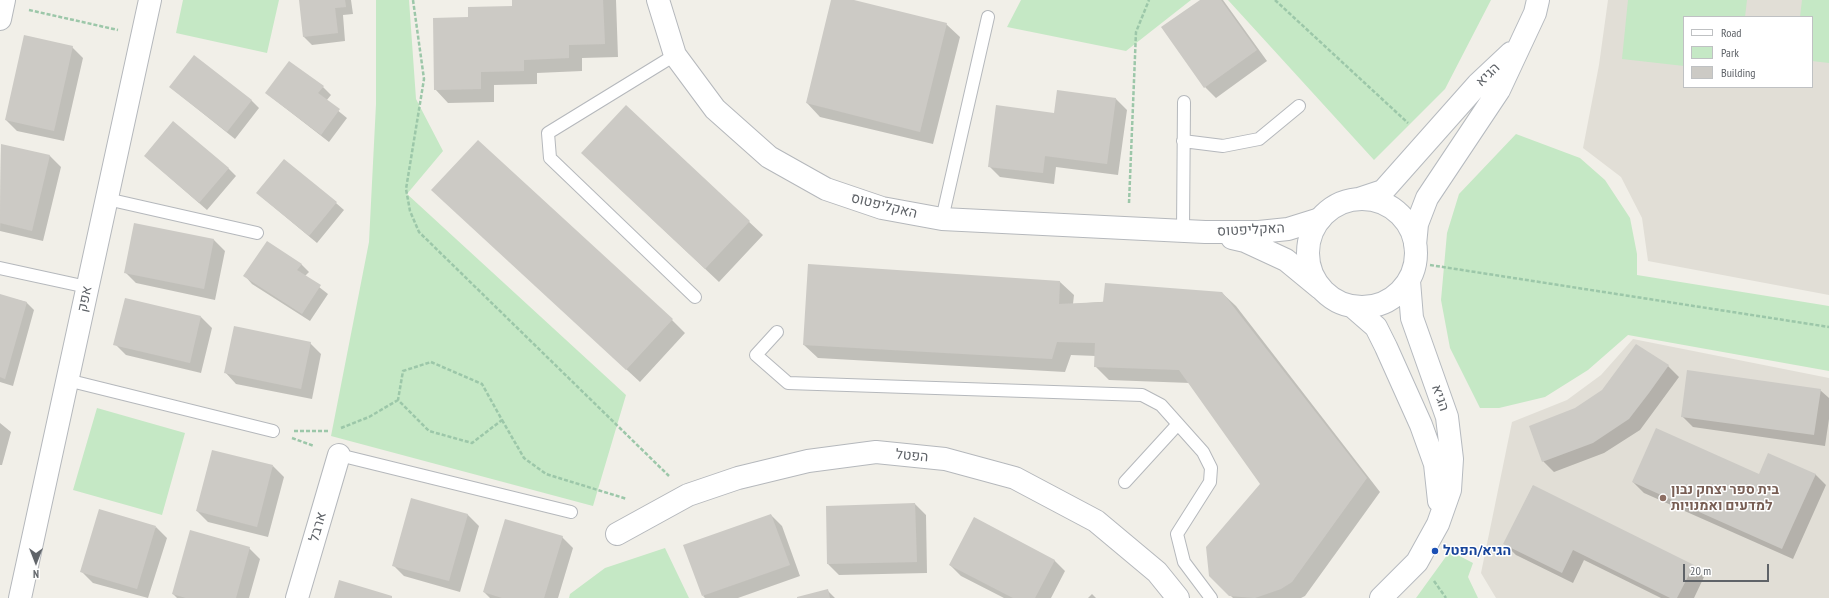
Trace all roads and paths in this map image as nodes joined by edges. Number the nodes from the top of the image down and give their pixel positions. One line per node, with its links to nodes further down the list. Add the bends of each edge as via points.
1 (150, 0): 9 (street, אפק)
2 (413, 0): 39 (path, via 424,79 406,188 410,211 419,232)
3 (658, 0): 11 (street, האקליפטוס)
4 (1149, 0): 20 (path, via 1136,32)
5 (1275, 0): 15 (path)
6 (1538, 0): 10 (street, הגיא, via 1535,13)
7 (2, 8): 9 (path)
8 (988, 17): 18 (lane)
9 (142, 35): 16 (street, אפק)
10 (1517, 47): 15 (street, הגיא, via 1478,84); 24 (street, הגיא, via 1499,90 1427,198 1417,224)
11 (675, 56): 18 (street, האקליפטוס, via 715,109 769,157 826,190 882,208); 28 (lane, via 548,133 550,158)
12 (1184, 102): 14 (lane)
13 (1299, 106): 14 (lane, via 1259,139 1223,146)
14 (1183, 140): 21 (lane)
15 (1427, 140): 17 (street, הגיא, via 1383,191)
16 (107, 199): 23 (lane); 26 (street, אפק)
17 (1357, 200): 19 (street, via 1330,209); 24 (street, via 1373,200 1388,206 1401,216 1410,229)
18 (942, 219): 20 (street, האקליפטוס)
19 (1320, 219): 22 (street, האקליפטוס, via 1288,229); 27 (street, via 1312,232 1308,246 1312,276)
20 (1128, 228): 21 (street, האקליפטוס)
21 (1183, 231): 22 (street, האקליפטוס)
22 (1205, 232): 27 (street, האקליפטוס, via 1244,241 1286,260)
23 (257, 233)
24 (1413, 263): 29 (street, via 1398,293 1385,302 1369,307); 30 (path); 42 (street, הגיא, via 1412,318 1447,418 1452,459 1450,490)
25 (0, 268): 26 (lane)
26 (87, 287): 32 (street, אפק)
27 (1320, 288): 29 (street, via 1335,300)
28 (695, 297)
29 (1353, 307): 42 (street, הגיא, via 1376,327 1421,425 1435,464)
30 (1829, 327)
31 (778, 332): 35 (lane, via 756,355 788,383 1142,395 1160,405)
32 (67, 380): 36 (lane); 44 (street, אפק)
33 (398, 400): 34 (path, via 429,431 472,443); 34 (path, via 403,371 431,362 482,384); 36 (path, via 369,417 334,431)
34 (502, 420): 40 (path, via 524,458 546,474)
35 (1178, 424): 38 (lane); 47 (lane, via 1203,452 1211,468 1210,482 1177,534 1184,562)
36 (273, 431): 37 (path)
37 (339, 456): 41 (lane); 45 (street, ארבל)
38 (1125, 482)
39 (688, 495): 40 (street, הפטל); 46 (street, הפטל, via 738,478 808,461 876,452 945,459 1015,478 1096,521 1157,572)
40 (660, 510): 43 (street, הפטל)
41 (571, 512)
42 (1441, 516): 48 (street, הגיא, via 1417,562)
43 (617, 534)
44 (20, 598)
45 (297, 598)
46 (1178, 598)
47 (1211, 598)
48 (1381, 598)

